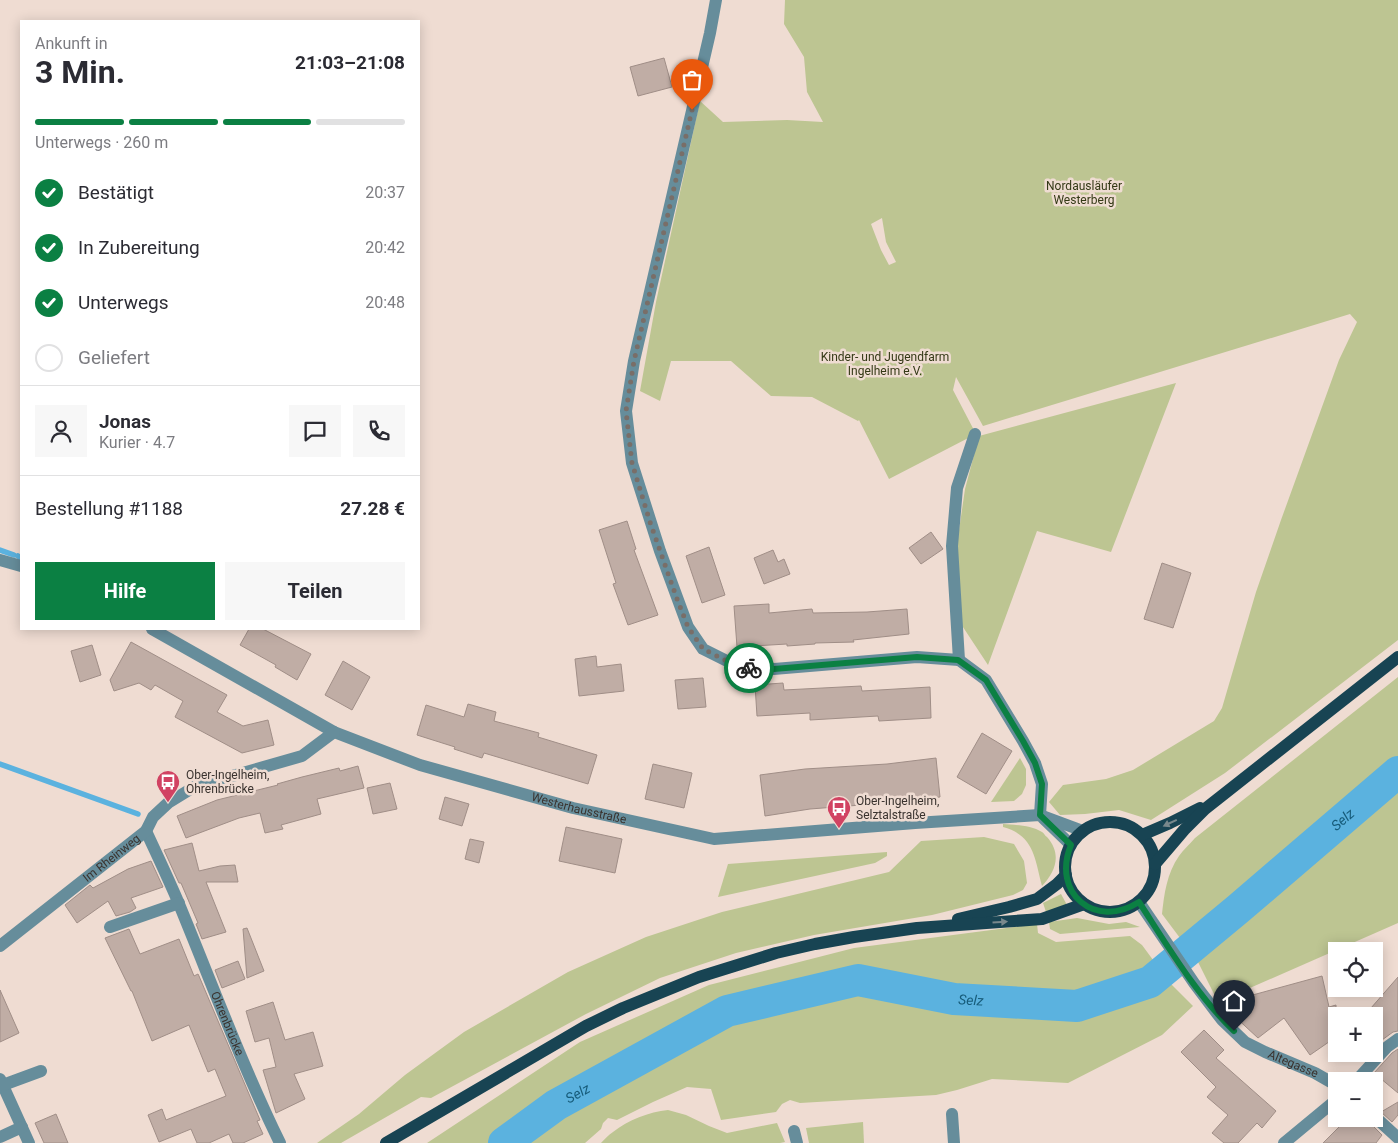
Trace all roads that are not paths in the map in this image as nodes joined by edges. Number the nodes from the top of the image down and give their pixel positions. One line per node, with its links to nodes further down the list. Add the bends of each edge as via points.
1 (716, 0): 7 (street, via 634,361 626,411 632,463 677,599 688,627 703,649 737,666 761,670 917,657)
2 (975, 434): 7 (street, via 957,488 952,546)
3 (0, 560): 4 (street)
4 (20, 566)
5 (154, 630): 8 (street, Westerhausstraße)
6 (1398, 657): 9 (main road)
7 (958, 660): 10 (street, via 986,680 1031,756 1042,784)
8 (334, 732): 10 (street, Westerhausstraße, via 420,765 573,808 714,839); 11 (street, Im Rheinweg, via 302,756 194,787 168,803 153,817)
9 (1228, 790): 13 (main road, one-way to 13, via 1186,816); 15 (main road, via 1184,830)
10 (1040, 815): 12 (street, Westerhausstraße); 14 (street)
11 (146, 831): 18 (street, Ohrenbrücke); 22 (street, Im Rheinweg)
12 (1083, 831): 13 (main road, via 1109,822 1126,825); 14 (main road)
13 (1142, 835): 15 (main road, via 1154,854)
14 (1071, 845): 16 (main road)
15 (1155, 864): 17 (main road, via 1152,885)
16 (1066, 875): 19 (main road, via 1070,889); 21 (main road, via 1037,899)
17 (1139, 902): 19 (main road, via 1122,911 1112,912 1092,909); 26 (street, Altegasse, via 1222,1020 1245,1042)
18 (179, 903): 20 (street); 35 (street, Ohrenbrücke)
19 (1084, 904): 21 (main road, one-way to 19, via 1042,918)
20 (110, 927)
21 (917, 928): 36 (main road, via 776,953 661,991 586,1026)
22 (0, 946)
23 (1398, 1039): 25 (street)
24 (41, 1070): 27 (street)
25 (1364, 1072)
26 (1328, 1080)
27 (1, 1082): 31 (street)
28 (1328, 1107): 38 (street)
29 (952, 1114): 37 (street)
30 (1383, 1124): 33 (street)
31 (22, 1127): 32 (street); 34 (street)
32 (0, 1137)
33 (1398, 1138)
34 (29, 1143)
35 (280, 1143)
36 (386, 1143)
37 (954, 1143)
38 (1284, 1143)

